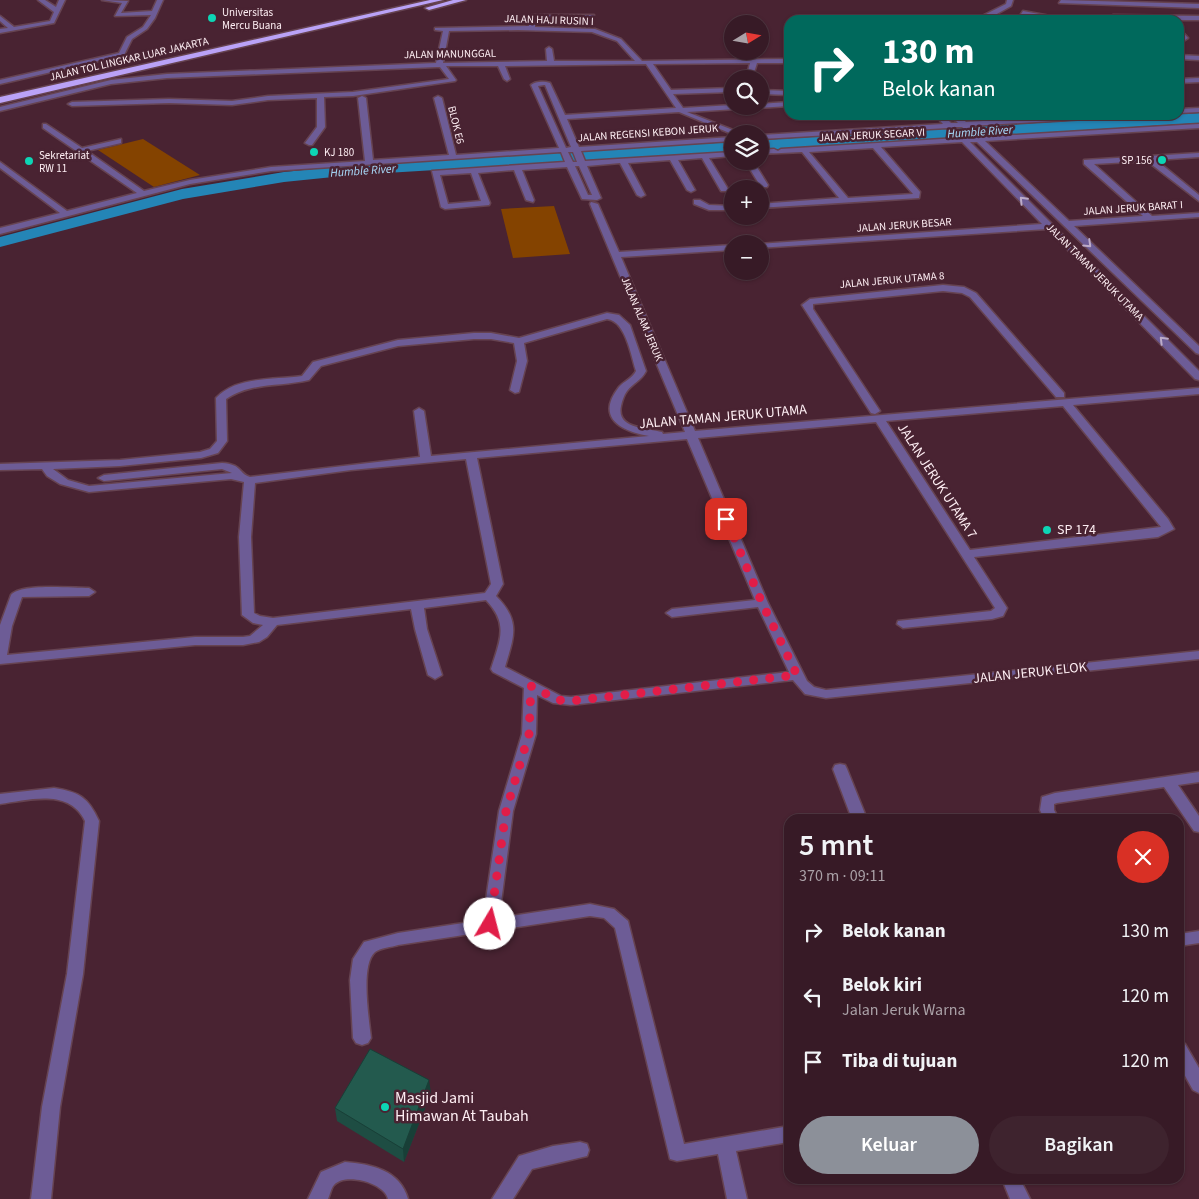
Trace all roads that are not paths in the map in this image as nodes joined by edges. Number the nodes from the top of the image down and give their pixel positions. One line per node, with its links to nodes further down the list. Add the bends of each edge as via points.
1 (41, 0): 19 (street)
2 (62, 0): 19 (street)
3 (105, 0): 20 (street, via 126,2 117,15)
4 (160, 0): 20 (street)
5 (415, 0): 21 (highway, JALAN TOL LINGKAR LUAR JAKARTA)
6 (439, 0): 37 (highway, JALAN TOL LINGKAR LUAR JAKARTA)
7 (462, 0): 37 (highway, via 262,44)
8 (1010, 0): 22 (street, via 1010,5)
9 (1061, 2): 12 (street)
10 (1135, 2): 12 (street); 13 (street)
11 (1179, 3): 13 (street); 14 (street)
12 (1104, 4): 18 (street)
13 (1159, 4): 26 (street)
14 (1199, 6)
15 (366, 7): 21 (highway)
16 (589, 8): 27 (street)
17 (1088, 10): 18 (street)
18 (1108, 10): 25 (street)
19 (57, 12): 32 (street, via 49,24)
20 (155, 13): 55 (street, via 145,28 129,38 122,54)
21 (344, 15): 62 (highway, JALAN TOL LINGKAR LUAR JAKARTA)
22 (988, 15)
23 (1022, 15): 24 (street)
24 (1036, 15)
25 (1111, 15)
26 (1166, 15)
27 (592, 16): 31 (street, via 532,17); 36 (street)
28 (0, 18): 32 (street)
29 (1184, 18): 30 (street)
30 (1199, 18)
31 (532, 28): 34 (street, JALAN HAJI RUSIN I); 36 (street, JALAN HAJI RUSIN I)
32 (12, 29): 35 (street)
33 (437, 29): 34 (street, JALAN HAJI RUSIN I)
34 (446, 29): 49 (street)
35 (0, 31)
36 (597, 31): 43 (street, JALAN HAJI RUSIN I, via 619,40)
37 (235, 47): 66 (highway, JALAN TOL LINGKAR LUAR JAKARTA)
38 (549, 49): 48 (street)
39 (512, 54): 47 (street)
40 (1184, 57): 41 (street)
41 (1199, 58)
42 (784, 61): 45 (street, JALAN MANUNGGAL)
43 (640, 62): 44 (street, JALAN MANUNGGAL); 48 (street, JALAN MANUNGGAL, via 610,66)
44 (648, 62): 45 (street, JALAN MANUNGGAL); 59 (street)
45 (754, 62): 50 (street)
46 (501, 64): 47 (street, JALAN MANUNGGAL); 49 (street, JALAN MANUNGGAL); 51 (street)
47 (511, 64): 48 (street, JALAN MANUNGGAL)
48 (551, 64)
49 (441, 65): 56 (street, JALAN MANUNGGAL, via 242,72); 63 (street, via 453,80)
50 (752, 70)
51 (507, 78)
52 (1190, 80): 53 (street); 54 (street); 57 (street)
53 (1199, 80)
54 (1184, 81)
55 (0, 82)
56 (112, 82): 68 (street); 73 (street, JALAN MANUNGGAL)
57 (1199, 86)
58 (724, 90): 59 (street)
59 (670, 92): 74 (street)
60 (769, 92): 61 (street)
61 (784, 93)
62 (0, 94)
63 (320, 96): 67 (street, via 226,103); 92 (street, via 321,128)
64 (362, 98): 106 (street)
65 (438, 98): 102 (street, BLOK E6)
66 (0, 100)
67 (169, 101): 68 (street); 77 (street)
68 (122, 103): 69 (street)
69 (72, 104)
70 (784, 104): 71 (street)
71 (769, 105)
72 (724, 108): 74 (street)
73 (0, 109)
74 (680, 110): 78 (street); 86 (street)
75 (1199, 110): 76 (street)
76 (1184, 111)
77 (166, 112)
78 (563, 117): 96 (street, via 548,84 534,84); 97 (street)
79 (943, 120): 85 (street, JALAN TAMAN JERUK UTAMA)
80 (959, 120): 83 (street, JALAN TAMAN JERUK UTAMA)
81 (1049, 120): 83 (street)
82 (46, 126): 94 (street)
83 (966, 126): 85 (street); 88 (street, JALAN TAMAN JERUK UTAMA)
84 (1199, 126): 88 (street, JALAN JERUK SEGAR VI)
85 (951, 127): 87 (street); 89 (street, JALAN TAMAN JERUK UTAMA)
86 (724, 129)
87 (769, 137)
88 (979, 138): 89 (street, JALAN JERUK SEGAR VI); 126 (street, JALAN TAMAN JERUK UTAMA)
89 (964, 139): 93 (street, JALAN JERUK SEGAR VI); 127 (street, JALAN TAMAN JERUK UTAMA, one-way to 89)
90 (724, 140): 97 (street, JALAN REGENSI KEBON JERUK)
91 (118, 141): 94 (street)
92 (309, 143)
93 (876, 146): 95 (street, JALAN JERUK SEGAR VI); 118 (street, via 916,196)
94 (81, 150): 114 (street)
95 (804, 150): 98 (street, JALAN JERUK SEGAR VI); 118 (street)
96 (565, 151): 97 (street, JALAN REGENSI KEBON JERUK); 102 (street, JALAN REGENSI KEBON JERUK); 108 (street)
97 (578, 151): 107 (street)
98 (769, 151)
99 (724, 155): 101 (street)
100 (1199, 155): 104 (street)
101 (704, 156): 103 (street); 112 (street)
102 (453, 157): 106 (street, JALAN REGENSI KEBON JERUK)
103 (673, 158): 105 (street); 113 (street)
104 (1149, 158): 116 (street); 125 (street, via 1087,162)
105 (623, 161): 107 (street); 115 (street)
106 (369, 162): 114 (street, JALAN REGENSI KEBON JERUK, via 250,172)
107 (583, 162): 108 (street); 108 (street, via 597,198 585,197)
108 (570, 163): 110 (street)
109 (2, 167): 123 (street)
110 (517, 168): 111 (street); 117 (street)
111 (474, 171): 111 (street, via 435,174 445,206 486,204)
112 (724, 188)
113 (691, 190)
114 (143, 194): 123 (street, JALAN REGENSI KEBON JERUK)
115 (641, 195)
116 (1199, 199)
117 (530, 200)
118 (845, 200): 121 (street)
119 (697, 202): 122 (street, via 711,208)
120 (594, 204): 131 (street, JALAN ALAM JERUK)
121 (769, 205)
122 (724, 208)
123 (66, 214): 128 (street, JALAN REGENSI KEBON JERUK)
124 (1199, 215): 125 (street, JALAN JERUK BARAT I)
125 (1150, 218): 126 (street, JALAN JERUK BARAT I)
126 (1068, 224): 132 (street, JALAN TAMAN JERUK UTAMA, one-way to 132)
127 (1049, 226): 129 (street, JALAN JERUK BESAR); 133 (street, JALAN TAMAN JERUK UTAMA)
128 (0, 231)
129 (769, 244)
130 (724, 248): 131 (street)
131 (615, 255): 143 (street, JALAN ALAM JERUK)
132 (1135, 290): 133 (street); 135 (street, JALAN TAMAN JERUK UTAMA)
133 (1114, 291): 136 (street, JALAN TAMAN JERUK UTAMA, one-way to 133)
134 (519, 341): 138 (street, via 522,361); 144 (street, via 597,318 620,319 641,371 638,378 622,390 614,414 626,428); 147 (street, via 474,336 398,343 331,359 317,364 305,378 230,390 221,398 222,442 214,451 120,463)
135 (1199, 351)
136 (1199, 377)
137 (1199, 382): 140 (street, JALAN TAMAN JERUK UTAMA)
138 (515, 390)
139 (1199, 391): 140 (street, JALAN TAMAN JERUK UTAMA)
140 (1062, 398): 142 (street, JALAN TAMAN JERUK UTAMA); 142 (street, JALAN JERUK UTAMA 8, via 973,295 964,290 943,288 810,302 808,309); 150 (street, JALAN JERUK UTAMA 7, via 1168,529 1158,533)
141 (419, 411): 146 (street)
142 (877, 415): 143 (street, JALAN TAMAN JERUK UTAMA); 150 (street, JALAN JERUK UTAMA 7)
143 (689, 431): 144 (street, JALAN TAMAN JERUK UTAMA); 153 (street, JALAN ALAM JERUK)
144 (672, 437): 145 (street, JALAN TAMAN JERUK UTAMA)
145 (471, 457): 146 (street, JALAN TAMAN JERUK UTAMA); 152 (street, via 497,584)
146 (426, 460): 149 (street, JALAN TAMAN JERUK UTAMA)
147 (45, 466): 148 (street); 149 (street, JALAN TAMAN JERUK UTAMA, via 64,482 89,488 231,476)
148 (0, 467)
149 (245, 478): 156 (street, via 248,615)
150 (967, 554): 157 (street, via 1001,608 999,613)
151 (89, 592): 159 (street, via 25,592 18,595 6,626)
152 (489, 596): 154 (street); 162 (street, via 506,615 509,626 498,669)
153 (762, 603): 155 (street); 161 (street, JALAN ALAM JERUK)
154 (417, 606): 156 (street); 160 (street)
155 (672, 613)
156 (273, 622): 159 (street, via 262,634 243,641 195,641)
157 (904, 624)
158 (1199, 655): 161 (street, JALAN JERUK ELOK, via 817,693 801,683)
159 (0, 659)
160 (435, 675)
161 (797, 675): 162 (street, via 571,701 558,700)
162 (531, 686): 170 (street, via 529,734 506,811)
163 (840, 769): 167 (street)
164 (1199, 777): 165 (street)
165 (1167, 781): 168 (street, via 1055,798 1047,801); 169 (street)
166 (0, 799): 180 (street, via 62,794 82,801 92,821 75,974 51,1107)
167 (858, 814)
168 (1049, 814)
169 (1199, 827)
170 (490, 924): 173 (street, via 398,938 370,947 360,958 358,980); 177 (street, via 590,910 608,913 622,925 677,1153)
171 (1199, 937): 172 (street)
172 (1184, 939)
173 (362, 1038)
174 (1184, 1058): 175 (street)
175 (1199, 1085)
176 (784, 1135): 177 (street)
177 (725, 1145): 184 (street)
178 (580, 1150): 183 (street, via 526,1162)
179 (1013, 1184): 185 (street)
180 (41, 1199)
181 (318, 1199): 182 (street, via 328,1178 345,1170 372,1175 393,1184)
182 (398, 1199)
183 (502, 1199)
184 (737, 1199)
185 (1020, 1199)

